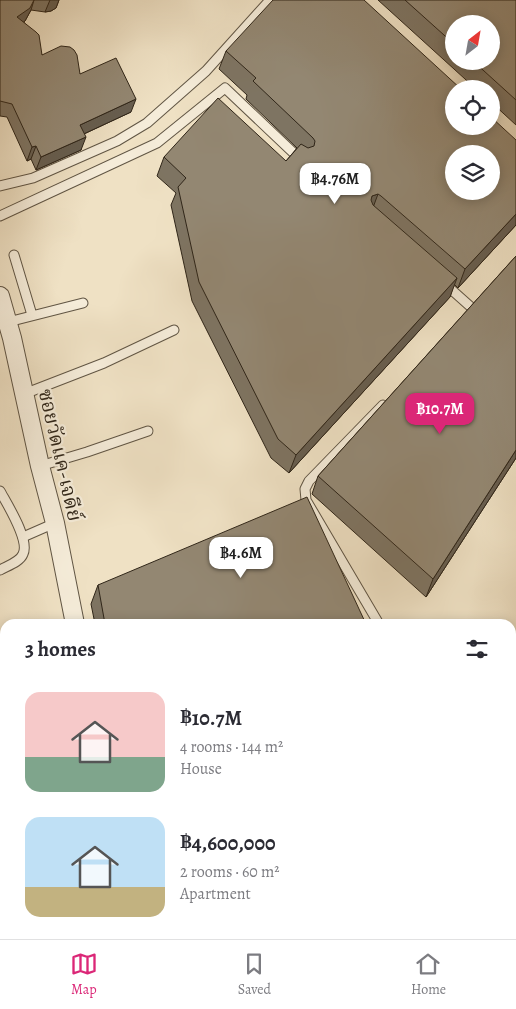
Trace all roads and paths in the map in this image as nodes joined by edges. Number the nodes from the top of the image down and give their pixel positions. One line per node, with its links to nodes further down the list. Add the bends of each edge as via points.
1 (270, 0): 3 (lane, via 206,71 147,123 117,141 33,178)
2 (302, 161): 4 (lane, via 225,88 157,143)
3 (0, 186)
4 (0, 216)
5 (14, 255): 10 (lane)
6 (435, 276): 9 (lane)
7 (0, 296): 11 (street, ซอยวัดแค-เจดีย์)
8 (83, 303): 10 (lane)
9 (472, 308)
10 (32, 315): 11 (lane)
11 (4, 324): 13 (street, ซอยวัดแค-เจดีย์)
12 (174, 330): 13 (lane, via 104,363)
13 (24, 394): 16 (street, ซอยวัดแค-เจดีย์)
14 (393, 395): 22 (lane, via 309,481 305,489 306,500)
15 (148, 431): 16 (lane)
16 (40, 466): 18 (street, ซอยวัดแค-เจดีย์)
17 (0, 491): 19 (lane)
18 (55, 523): 19 (lane); 21 (street, ซอยวัดแค-เจดีย์)
19 (23, 537): 20 (lane, via 25,547 20,559)
20 (0, 570)
21 (74, 619)
22 (376, 619)

